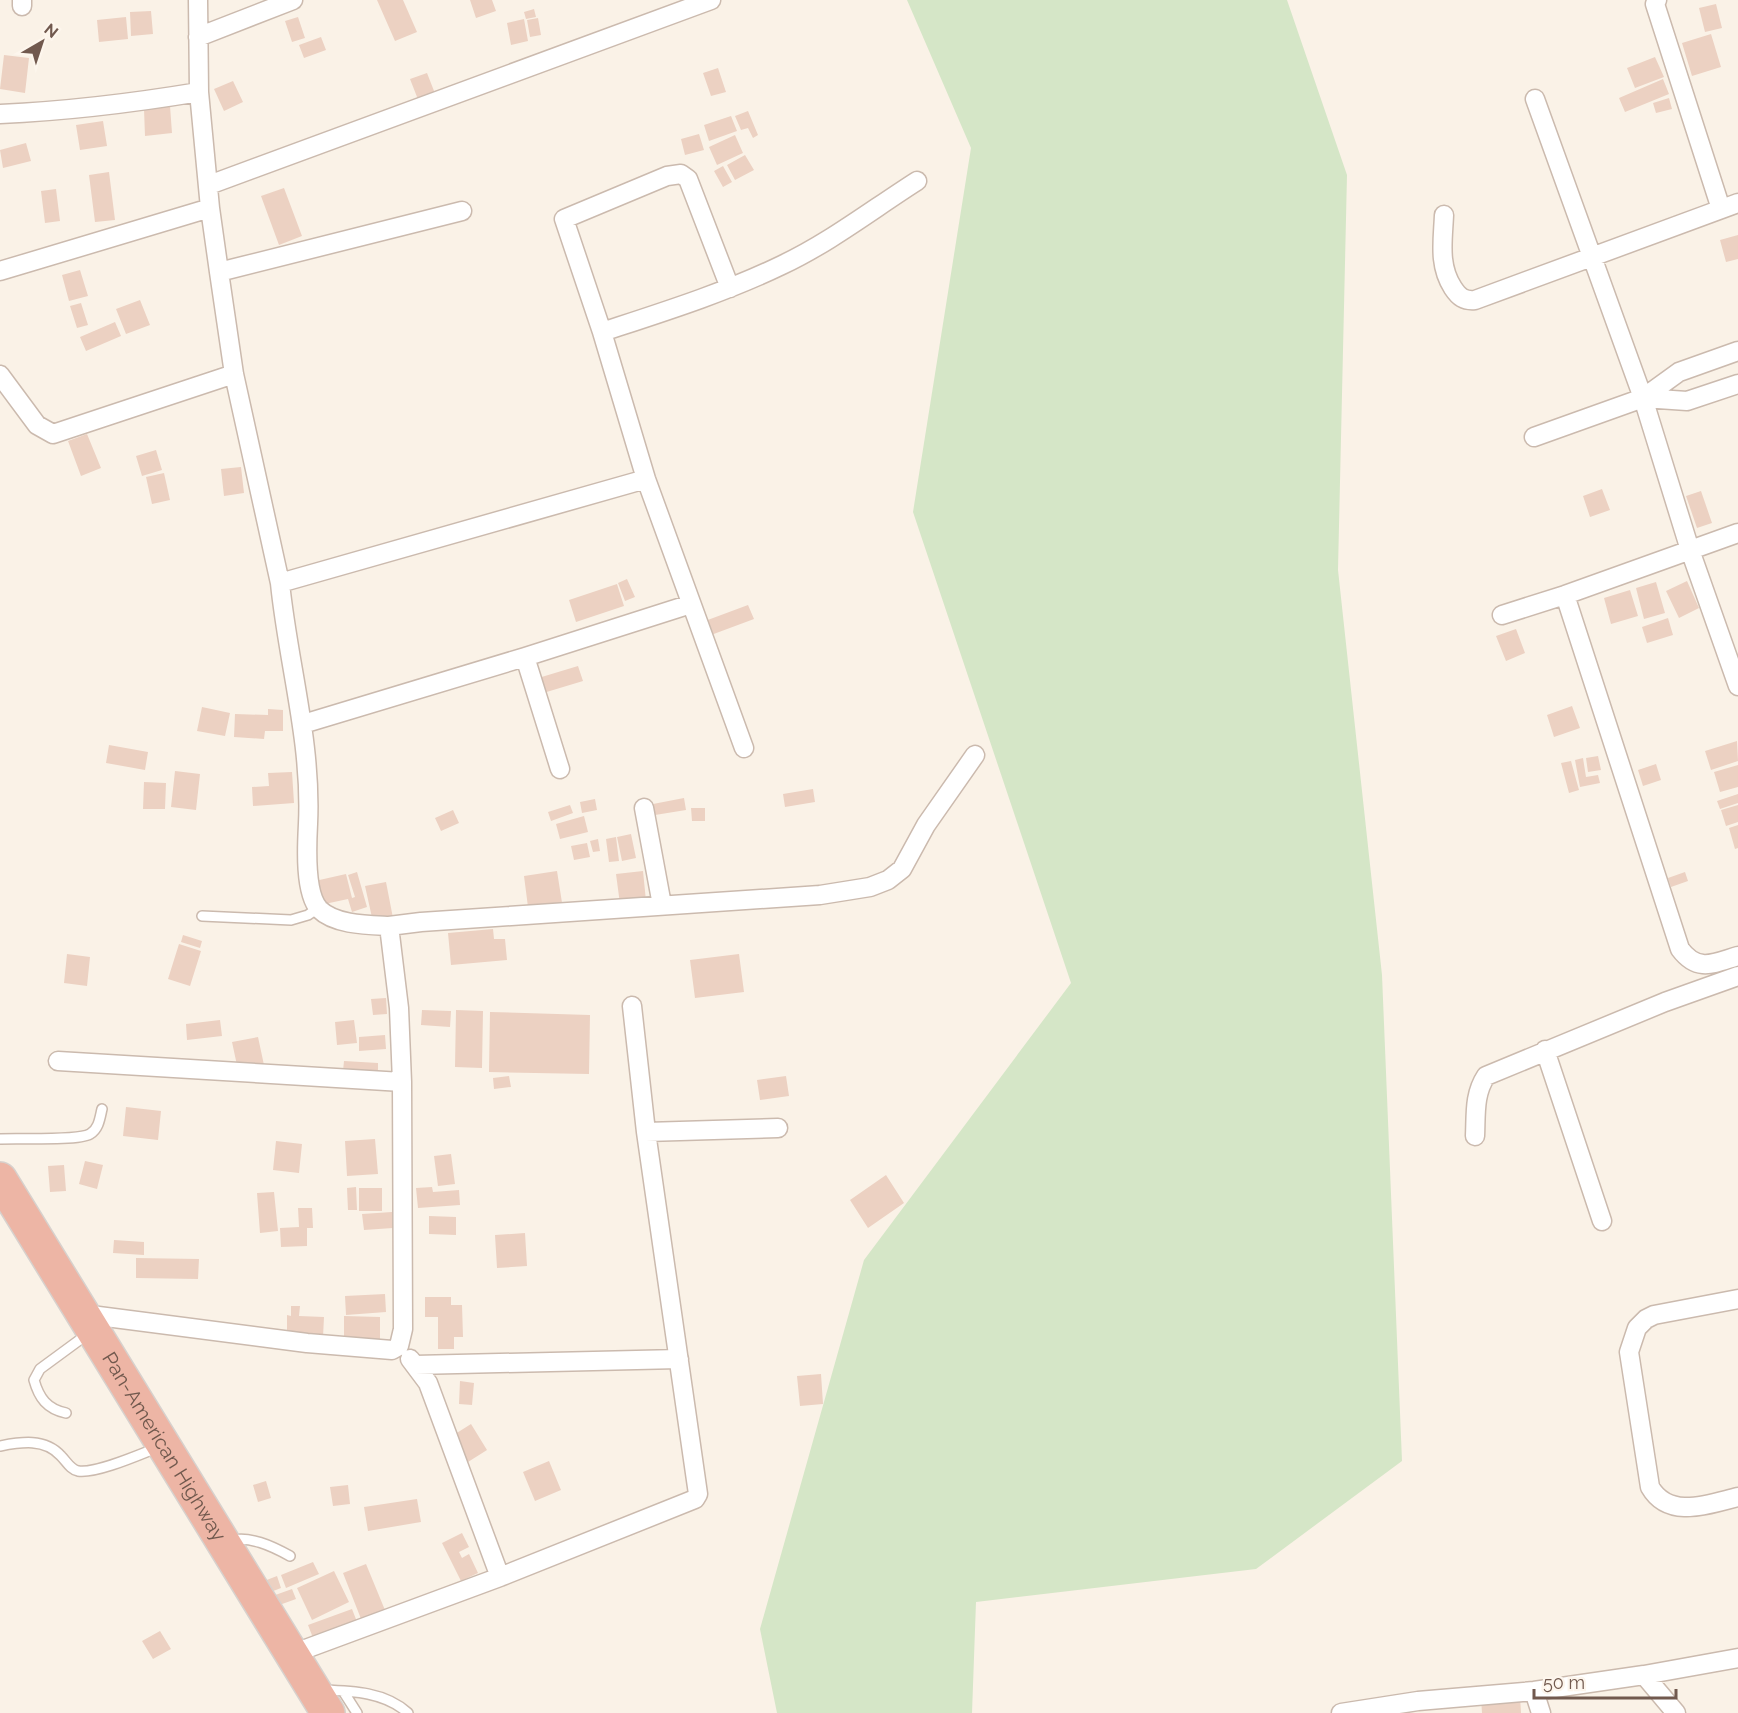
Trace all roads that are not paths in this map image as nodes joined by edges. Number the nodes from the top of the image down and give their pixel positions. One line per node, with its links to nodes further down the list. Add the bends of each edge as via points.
1 (198, 0): 5 (street)
2 (293, 0): 5 (street)
3 (711, 0): 10 (street)
4 (1657, 0): 11 (street, via 1655,4)
5 (198, 37): 6 (street)
6 (199, 92): 8 (street, via 61,111); 10 (street)
7 (1535, 99): 15 (street)
8 (0, 114)
9 (917, 181): 18 (street, via 808,251)
10 (209, 185): 12 (street)
11 (1730, 206): 15 (street)
12 (210, 208): 16 (street); 17 (street)
13 (462, 211): 17 (street)
14 (1444, 215): 15 (street, via 1442,260 1448,280 1459,297 1468,301)
15 (1592, 258): 24 (street)
16 (0, 271)
17 (219, 272): 21 (street)
18 (730, 288): 19 (street); 19 (street, via 688,179 674,174 564,219)
19 (602, 332): 26 (street)
20 (1738, 351): 24 (street, via 1679,372)
21 (234, 374): 22 (street, via 53,434 37,425); 29 (street)
22 (0, 375)
23 (1738, 384): 24 (street, via 1687,401)
24 (1643, 398): 25 (street); 28 (street)
25 (1534, 437)
26 (646, 479): 29 (street); 31 (street)
27 (1738, 533): 28 (street)
28 (1690, 550): 30 (street); 34 (street)
29 (280, 583): 35 (street)
30 (1565, 595): 32 (street); 44 (street, via 1680,949 1697,964)
31 (691, 604): 33 (street); 36 (street)
32 (1502, 615)
33 (525, 657): 35 (street); 38 (street)
34 (1738, 686)
35 (303, 724): 41 (street, via 308,788 306,849 310,886)
36 (744, 748)
37 (975, 755): 40 (street, via 926,825 902,868 888,880 820,895)
38 (560, 769)
39 (644, 808): 40 (street)
40 (662, 905): 43 (street)
41 (318, 908): 42 (lane, via 291,920); 43 (street, via 344,921)
42 (202, 916)
43 (389, 926): 49 (street, via 399,1008)
44 (1738, 956)
45 (1738, 976): 47 (street)
46 (632, 1006): 52 (street)
47 (1545, 1050): 53 (street, via 1485,1076 1476,1099); 56 (street)
48 (58, 1061): 49 (street)
49 (402, 1082): 59 (street, via 403,1329)
50 (102, 1109): 54 (lane, via 91,1134 76,1138)
51 (778, 1128): 52 (street)
52 (646, 1132): 60 (street)
53 (1475, 1136)
54 (0, 1139)
55 (0, 1179): 58 (highway, Pan-American Highway)
56 (1602, 1221)
57 (1738, 1299): 65 (street, via 1654,1315 1636,1328 1629,1352 1654,1494 1678,1508)
58 (88, 1322): 59 (street, via 392,1350); 62 (lane, via 40,1369 34,1380 39,1396 55,1411); 63 (highway, Pan-American Highway)
59 (399, 1346): 61 (street)
60 (680, 1359): 61 (street); 68 (street, via 699,1488 695,1499)
61 (416, 1365): 68 (street, via 428,1383)
62 (66, 1413)
63 (164, 1445): 64 (lane, via 88,1471 71,1468 45,1444 22,1442); 66 (highway, Pan-American Highway)
64 (0, 1446)
65 (1738, 1497)
66 (224, 1543): 67 (lane, via 240,1538); 69 (highway, Pan-American Highway)
67 (290, 1556)
68 (500, 1577): 69 (street)
69 (292, 1654): 73 (highway, Pan-American Highway)
70 (1735, 1662): 71 (street)
71 (1644, 1675): 72 (street); 79 (street)
72 (1534, 1690): 74 (street); 78 (street)
73 (328, 1698): 75 (lane); 76 (lane, via 378,1695 398,1703)
74 (1419, 1707): 77 (street)
75 (357, 1713)
76 (408, 1713)
77 (1341, 1713)
78 (1541, 1713)
79 (1676, 1713)

